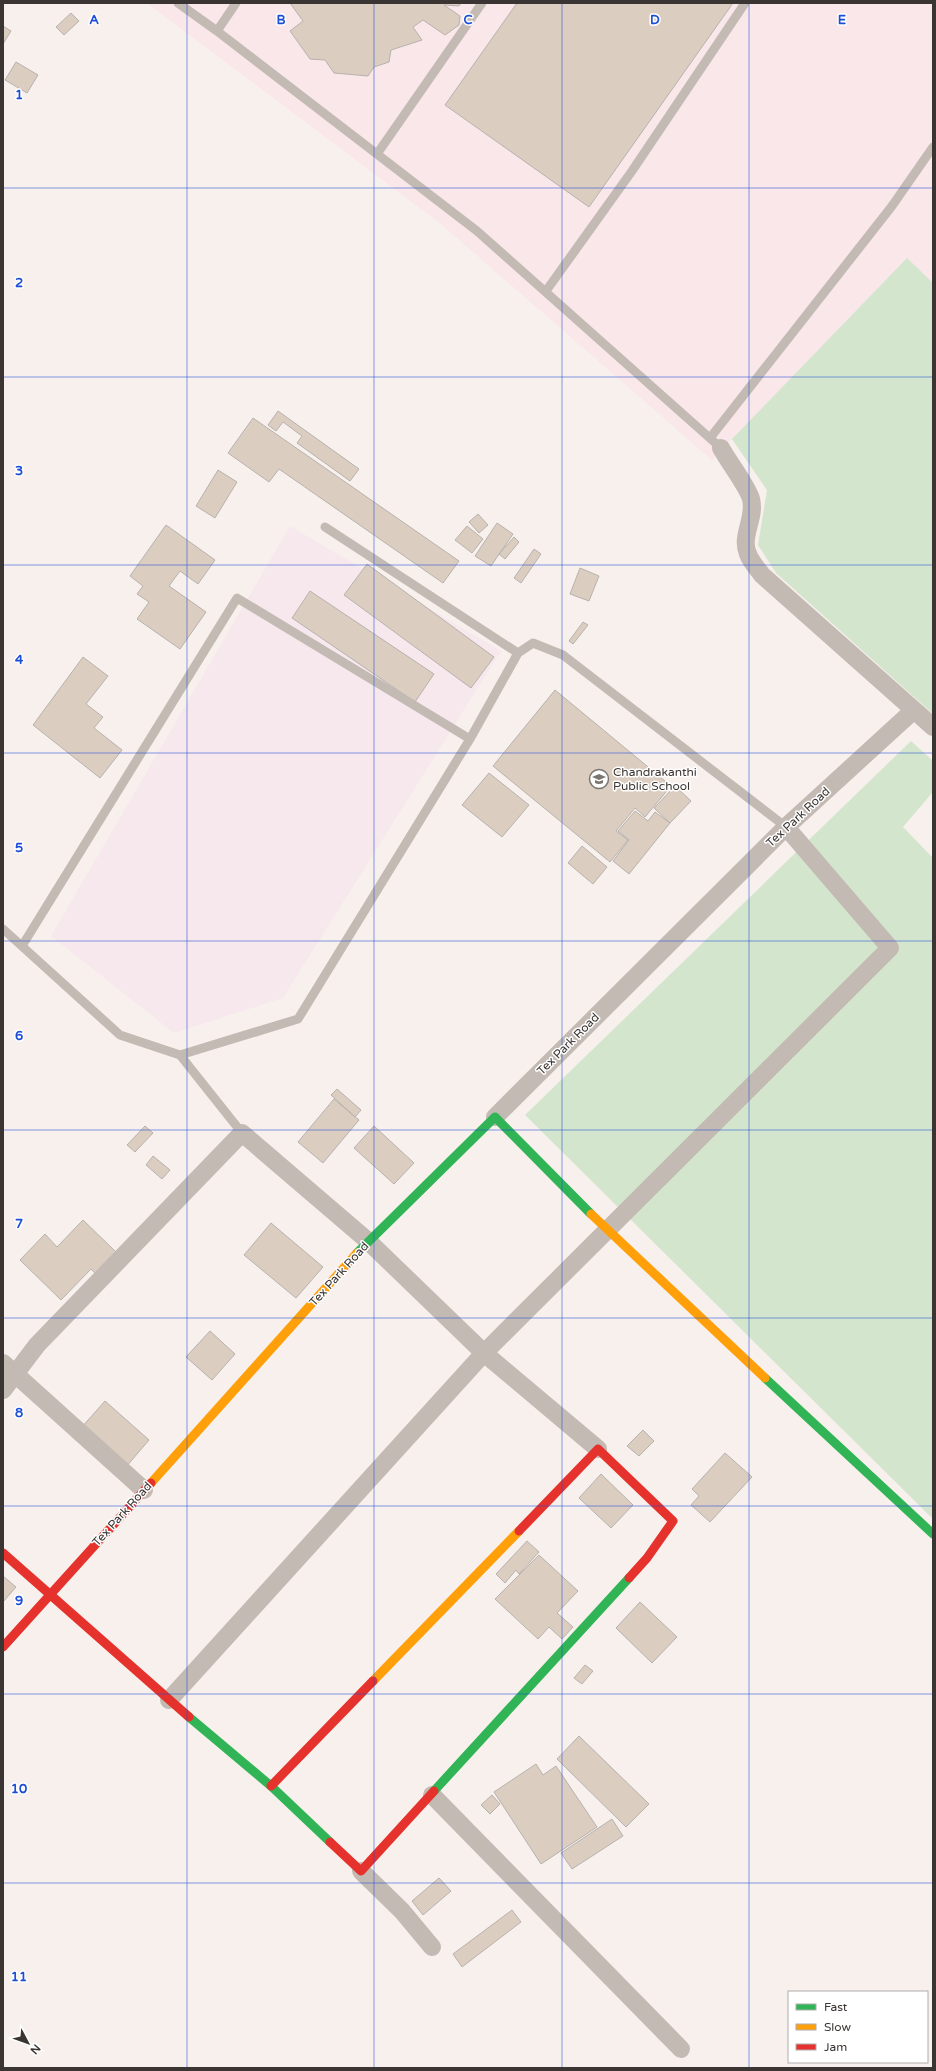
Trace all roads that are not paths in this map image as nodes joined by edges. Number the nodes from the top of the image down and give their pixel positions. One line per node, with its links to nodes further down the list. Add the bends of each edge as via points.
1 (178, 3): 5 (lane)
2 (236, 3): 5 (lane)
3 (482, 3): 7 (lane)
4 (745, 3): 8 (lane, via 632,171)
5 (217, 31): 7 (lane)
6 (933, 147): 9 (lane)
7 (377, 154): 8 (lane, via 477,231)
8 (546, 291): 9 (lane)
9 (715, 443): 12 (street, via 751,497 753,507 745,542 754,565)
10 (325, 527): 11 (lane)
11 (518, 653): 14 (lane); 15 (lane, via 533,643 563,655)
12 (914, 710): 13 (street); 15 (street, Tex Park Road)
13 (933, 727)
14 (470, 739): 17 (lane, via 238,598); 18 (lane, via 298,1019)
15 (786, 827): 19 (street, Tex Park Road); 21 (street, via 890,948)
16 (3, 929): 17 (lane)
17 (22, 946): 18 (lane, via 120,1035)
18 (180, 1055): 20 (lane)
19 (495, 1117): 21 (street); 22 (street, Tex Park Road)
20 (242, 1133): 22 (street); 24 (street, via 38,1345)
21 (606, 1229): 23 (street); 28 (street)
22 (368, 1240): 23 (street); 27 (street, Tex Park Road)
23 (484, 1353): 26 (street); 32 (street)
24 (9, 1368): 25 (street); 27 (street)
25 (3, 1390)
26 (598, 1449): 33 (street); 34 (street, via 673,1521 647,1558)
27 (144, 1490): 30 (street, Tex Park Road)
28 (933, 1534)
29 (3, 1552): 30 (street)
30 (50, 1594): 31 (street, Tex Park Road); 32 (street)
31 (3, 1647)
32 (169, 1700): 33 (street)
33 (271, 1786): 35 (street)
34 (432, 1795): 35 (street); 37 (street)
35 (361, 1871): 36 (street, via 402,1911)
36 (432, 1947)
37 (681, 2049)

